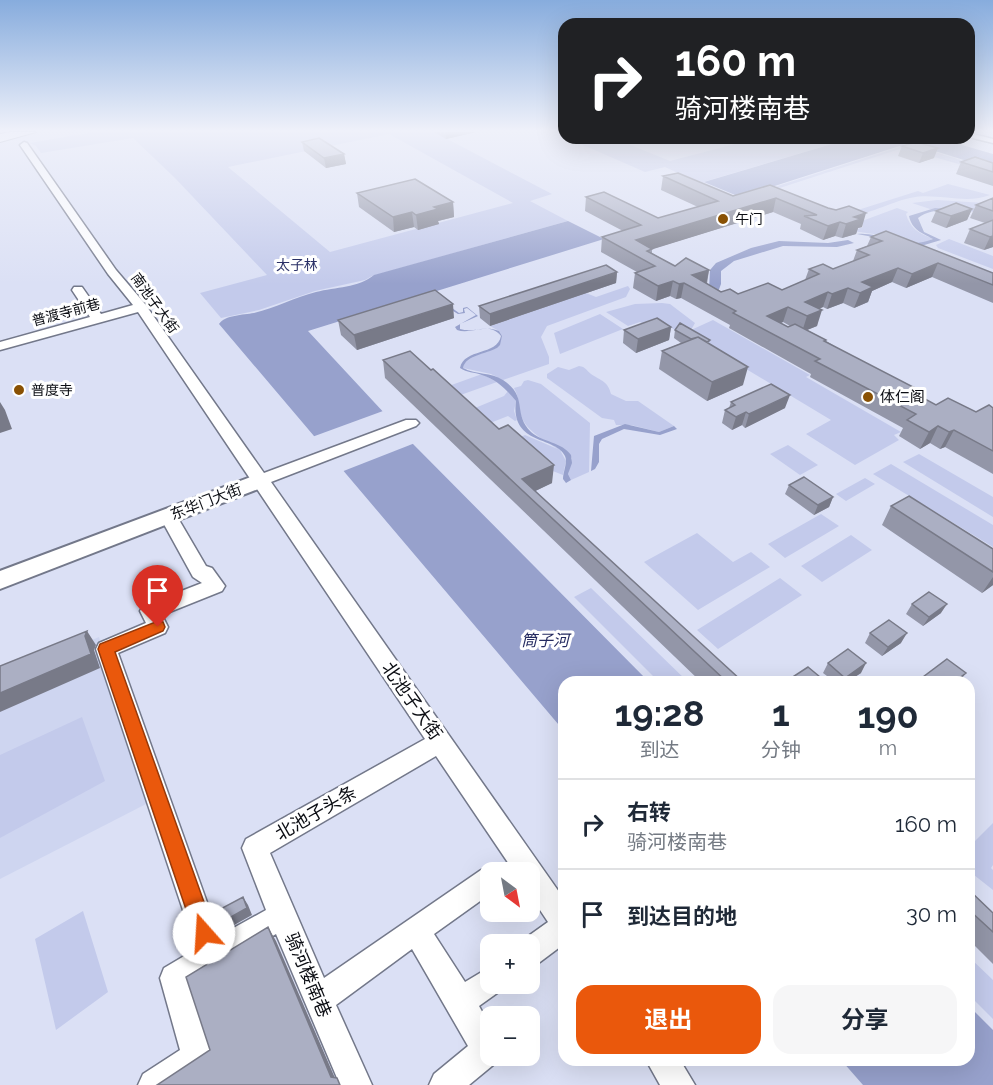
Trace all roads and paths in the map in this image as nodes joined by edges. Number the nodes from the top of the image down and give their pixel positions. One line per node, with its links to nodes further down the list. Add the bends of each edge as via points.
1 (51, 183): 3 (street, 南池子大街)
2 (78, 290): 4 (street)
3 (141, 307): 4 (street, 普渡寺前巷); 7 (street, 南池子大街)
4 (98, 319): 5 (street, 普渡寺前巷)
5 (0, 346)
6 (405, 425): 7 (street, 东华门大街)
7 (259, 481): 8 (main road, 东华门大街); 10 (street, 北池子大街)
8 (169, 516): 9 (main road, 东华门大街); 17 (street, via 200,572 214,586 150,611 158,627 106,649)
9 (0, 580)
10 (441, 742): 12 (street, 北池子大街); 13 (street, 北池子头条, via 255,848)
11 (480, 886): 14 (street)
12 (558, 913)
13 (282, 916): 17 (street, 骑河楼南巷); 19 (street, 骑河楼南巷)
14 (416, 930): 19 (street); 20 (street)
15 (558, 931): 16 (street)
16 (540, 945)
17 (212, 955): 22 (street, 骑河楼南巷, via 174,978 197,1057)
18 (480, 988): 20 (street)
19 (318, 1000): 23 (street, 骑河楼南巷)
20 (461, 1002): 24 (street, via 486,1050)
21 (665, 1066): 25 (street)
22 (154, 1085)
23 (356, 1085)
24 (445, 1085)
25 (678, 1085)

